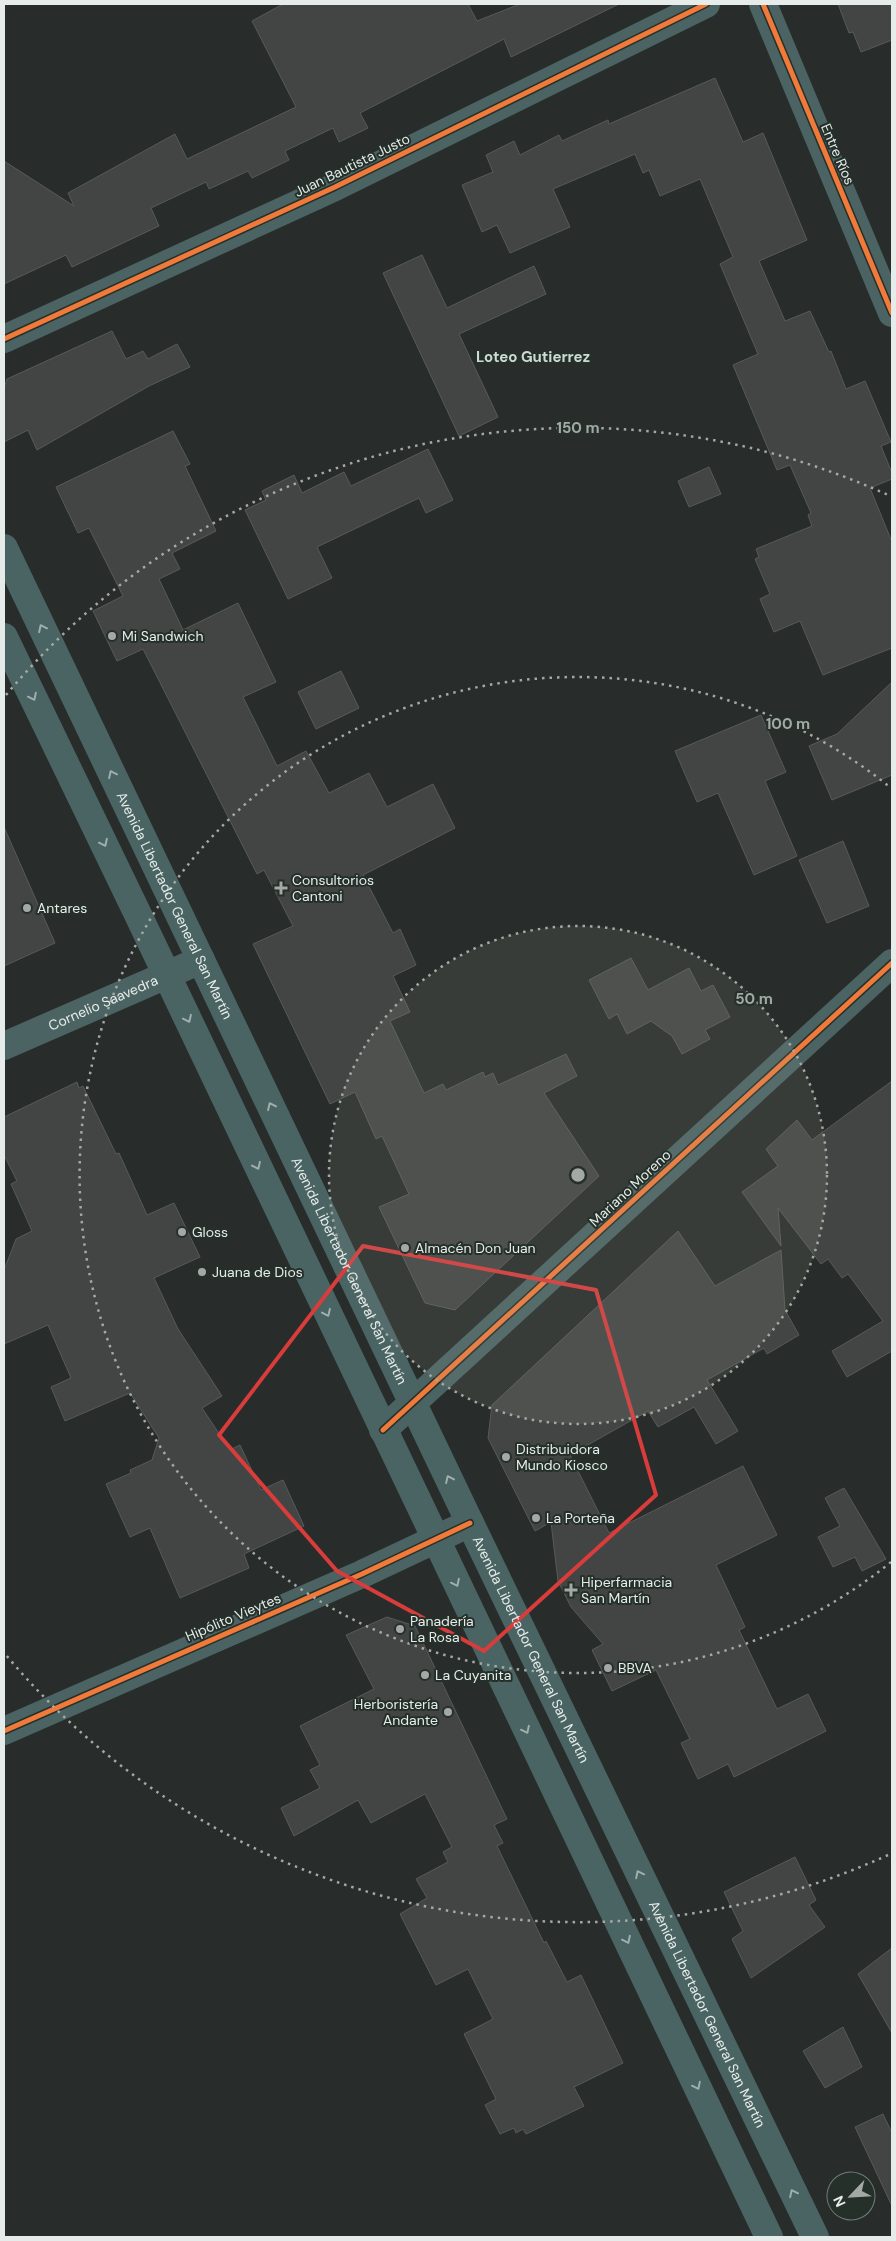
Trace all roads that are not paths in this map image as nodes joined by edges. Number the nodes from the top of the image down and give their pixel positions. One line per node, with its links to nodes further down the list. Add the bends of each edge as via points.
1 (706, 4): 4 (street, Juan Bautista Justo, via 335,187)
2 (763, 4): 3 (street, Entre Ríos)
3 (892, 313)
4 (4, 339)
5 (4, 548): 7 (main road, Avenida Libertador General San Martín, one-way to 5)
6 (4, 637): 9 (main road, one-way to 9)
7 (201, 960): 9 (street, Cornelio Saavedra); 11 (main road, Avenida Libertador General San Martín, one-way to 7)
8 (892, 963): 11 (street, Mariano Moreno)
9 (168, 975): 10 (street, Cornelio Saavedra); 12 (main road, one-way to 12)
10 (4, 1046)
11 (413, 1403): 12 (street, Mariano Moreno); 13 (main road, Avenida Libertador General San Martín, one-way to 11)
12 (383, 1430): 14 (main road)
13 (470, 1523): 14 (street, Hipólito Vieytes); 17 (main road, Avenida Libertador General San Martín, one-way to 13)
14 (435, 1540): 15 (street, Hipólito Vieytes); 16 (main road, one-way to 16)
15 (4, 1731)
16 (770, 2237)
17 (814, 2237)

